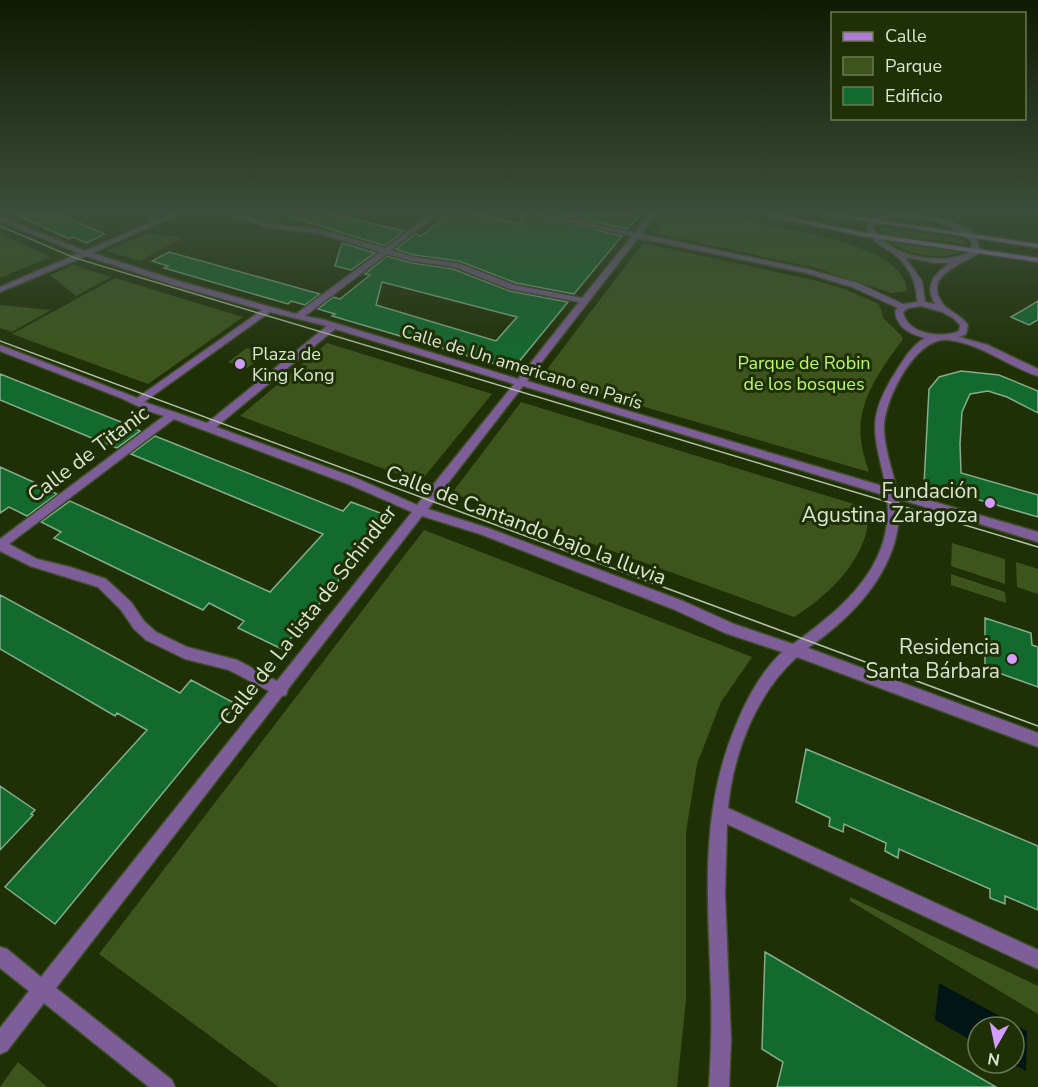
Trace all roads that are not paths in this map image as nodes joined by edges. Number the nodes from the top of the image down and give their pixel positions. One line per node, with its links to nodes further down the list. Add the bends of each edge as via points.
1 (59, 265): 9 (street)
2 (124, 265): 14 (street, Calle de Un americano en París)
3 (368, 265): 15 (street)
4 (453, 265): 10 (street, via 513,287)
5 (613, 265): 10 (street, Calle de La lista de Schindler)
6 (775, 265): 12 (street, via 866,289)
7 (907, 265): 11 (street, via 918,277)
8 (951, 265): 13 (street, via 935,279 933,290)
9 (0, 290)
10 (585, 301): 21 (street, Calle de La lista de Schindler)
11 (921, 304): 12 (street); 13 (street)
12 (903, 307): 17 (street, via 898,314 902,323)
13 (941, 308): 18 (street, via 964,325 963,332)
14 (269, 309): 15 (street, Calle de Un americano en París); 22 (street)
15 (298, 317): 16 (street, Calle de Un americano en París)
16 (333, 326): 21 (street, Calle de Un americano en París); 24 (street)
17 (935, 337): 18 (street); 25 (street, via 916,347 880,414 880,448)
18 (950, 337): 20 (street, via 985,347)
19 (0, 348): 22 (street, Calle de Cantando bajo la lluvia)
20 (1038, 373)
21 (520, 382): 25 (street, Calle de Un americano en París); 26 (street, Calle de La lista de Schindler)
22 (138, 402): 23 (street, Calle de Cantando bajo la lluvia)
23 (172, 414): 24 (street, Calle de Cantando bajo la lluvia); 28 (street, Calle de Titanic)
24 (209, 427): 26 (street, Calle de Cantando bajo la lluvia)
25 (892, 492): 27 (street, Calle de Un americano en París); 29 (street, via 890,532 874,577 849,607)
26 (420, 511): 29 (street, Calle de Cantando bajo la lluvia, via 483,531 678,605 730,629); 30 (street, Calle de La lista de Schindler)
27 (1038, 537)
28 (0, 545): 30 (street, via 34,563 102,583 139,625 159,641 185,653 232,664)
29 (794, 650): 31 (street, Calle de Cantando bajo la lluvia); 32 (street, via 750,708 729,762)
30 (281, 690): 35 (street, Calle de La lista de Schindler)
31 (1038, 740)
32 (719, 812): 34 (street); 38 (street, via 716,885 723,1006)
33 (0, 956): 35 (street)
34 (1038, 960)
35 (43, 990): 36 (street, Calle de La lista de Schindler); 37 (street)
36 (0, 1044)
37 (165, 1087)
38 (719, 1087)

